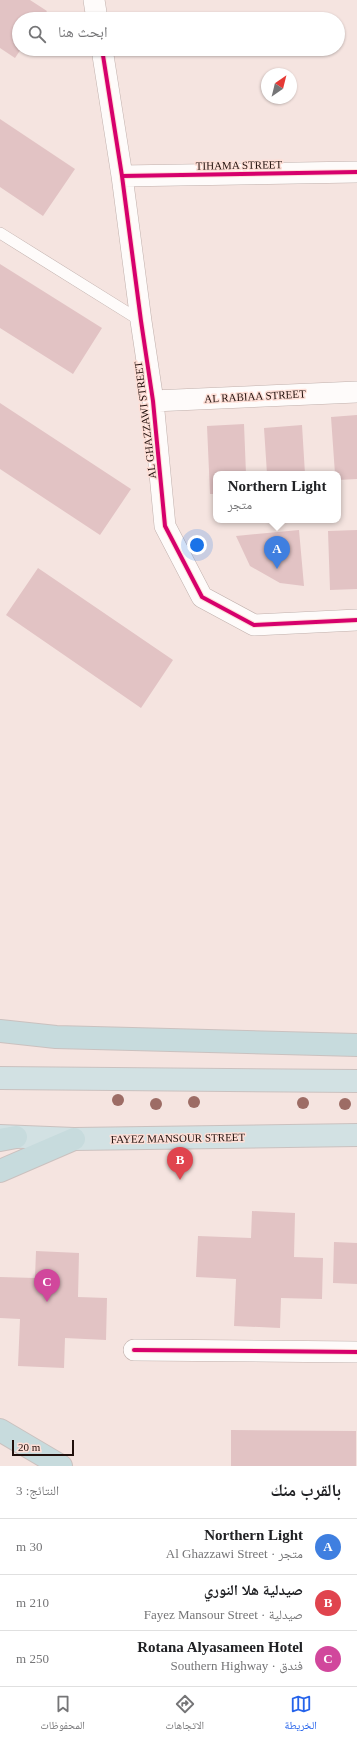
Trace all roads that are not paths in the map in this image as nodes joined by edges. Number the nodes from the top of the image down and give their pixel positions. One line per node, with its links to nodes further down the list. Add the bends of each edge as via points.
1 (94, 0): 2 (street)
2 (96, 12)
3 (103, 56): 5 (street, AL GHAZZAWI STREET)
4 (357, 172): 5 (street, TIHAMA STREET)
5 (122, 176): 7 (street, AL GHAZZAWI STREET)
6 (0, 233): 7 (lane)
7 (141, 321): 9 (street, AL GHAZZAWI STREET)
8 (357, 392): 9 (street, AL RABIAA STREET)
9 (153, 401): 10 (street, AL GHAZZAWI STREET, via 165,526 202,596 254,625)
10 (357, 620)
11 (0, 1031): 12 (highway, via 56,1037)
12 (357, 1045)
13 (0, 1078): 14 (highway)
14 (357, 1081)
15 (357, 1135): 17 (highway, FAYEZ MANSOUR STREET)
16 (5, 1138): 17 (highway, FAYEZ MANSOUR STREET)
17 (74, 1139): 18 (highway)
18 (0, 1171)
19 (134, 1350): 20 (street)
20 (357, 1352)
21 (0, 1430): 22 (highway)
22 (61, 1466)

